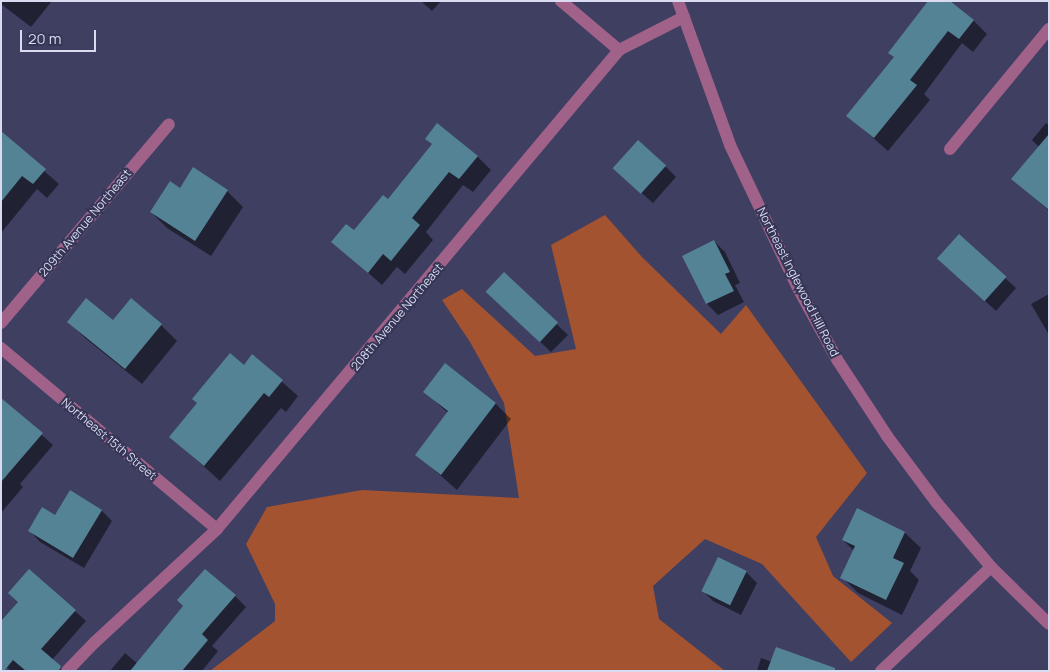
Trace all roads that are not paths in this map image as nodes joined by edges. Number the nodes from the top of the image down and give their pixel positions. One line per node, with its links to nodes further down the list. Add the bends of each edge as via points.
1 (561, 1): 5 (street)
2 (678, 1): 3 (street, Northeast Inglewood Hill Road)
3 (684, 17): 5 (street, 208th Avenue Northeast); 11 (street, Northeast Inglewood Hill Road, via 730,145 798,288 838,361 892,444)
4 (1049, 29): 7 (street)
5 (619, 50): 10 (street, 208th Avenue Northeast)
6 (169, 124): 8 (street, 209th Avenue Northeast)
7 (950, 149)
8 (1, 323)
9 (1, 348): 10 (street, Northeast 15th Street)
10 (217, 529): 13 (street, 208th Avenue Northeast)
11 (991, 567): 12 (street, Northeast Inglewood Hill Road); 14 (street)
12 (1049, 624)
13 (67, 671)
14 (881, 671)

